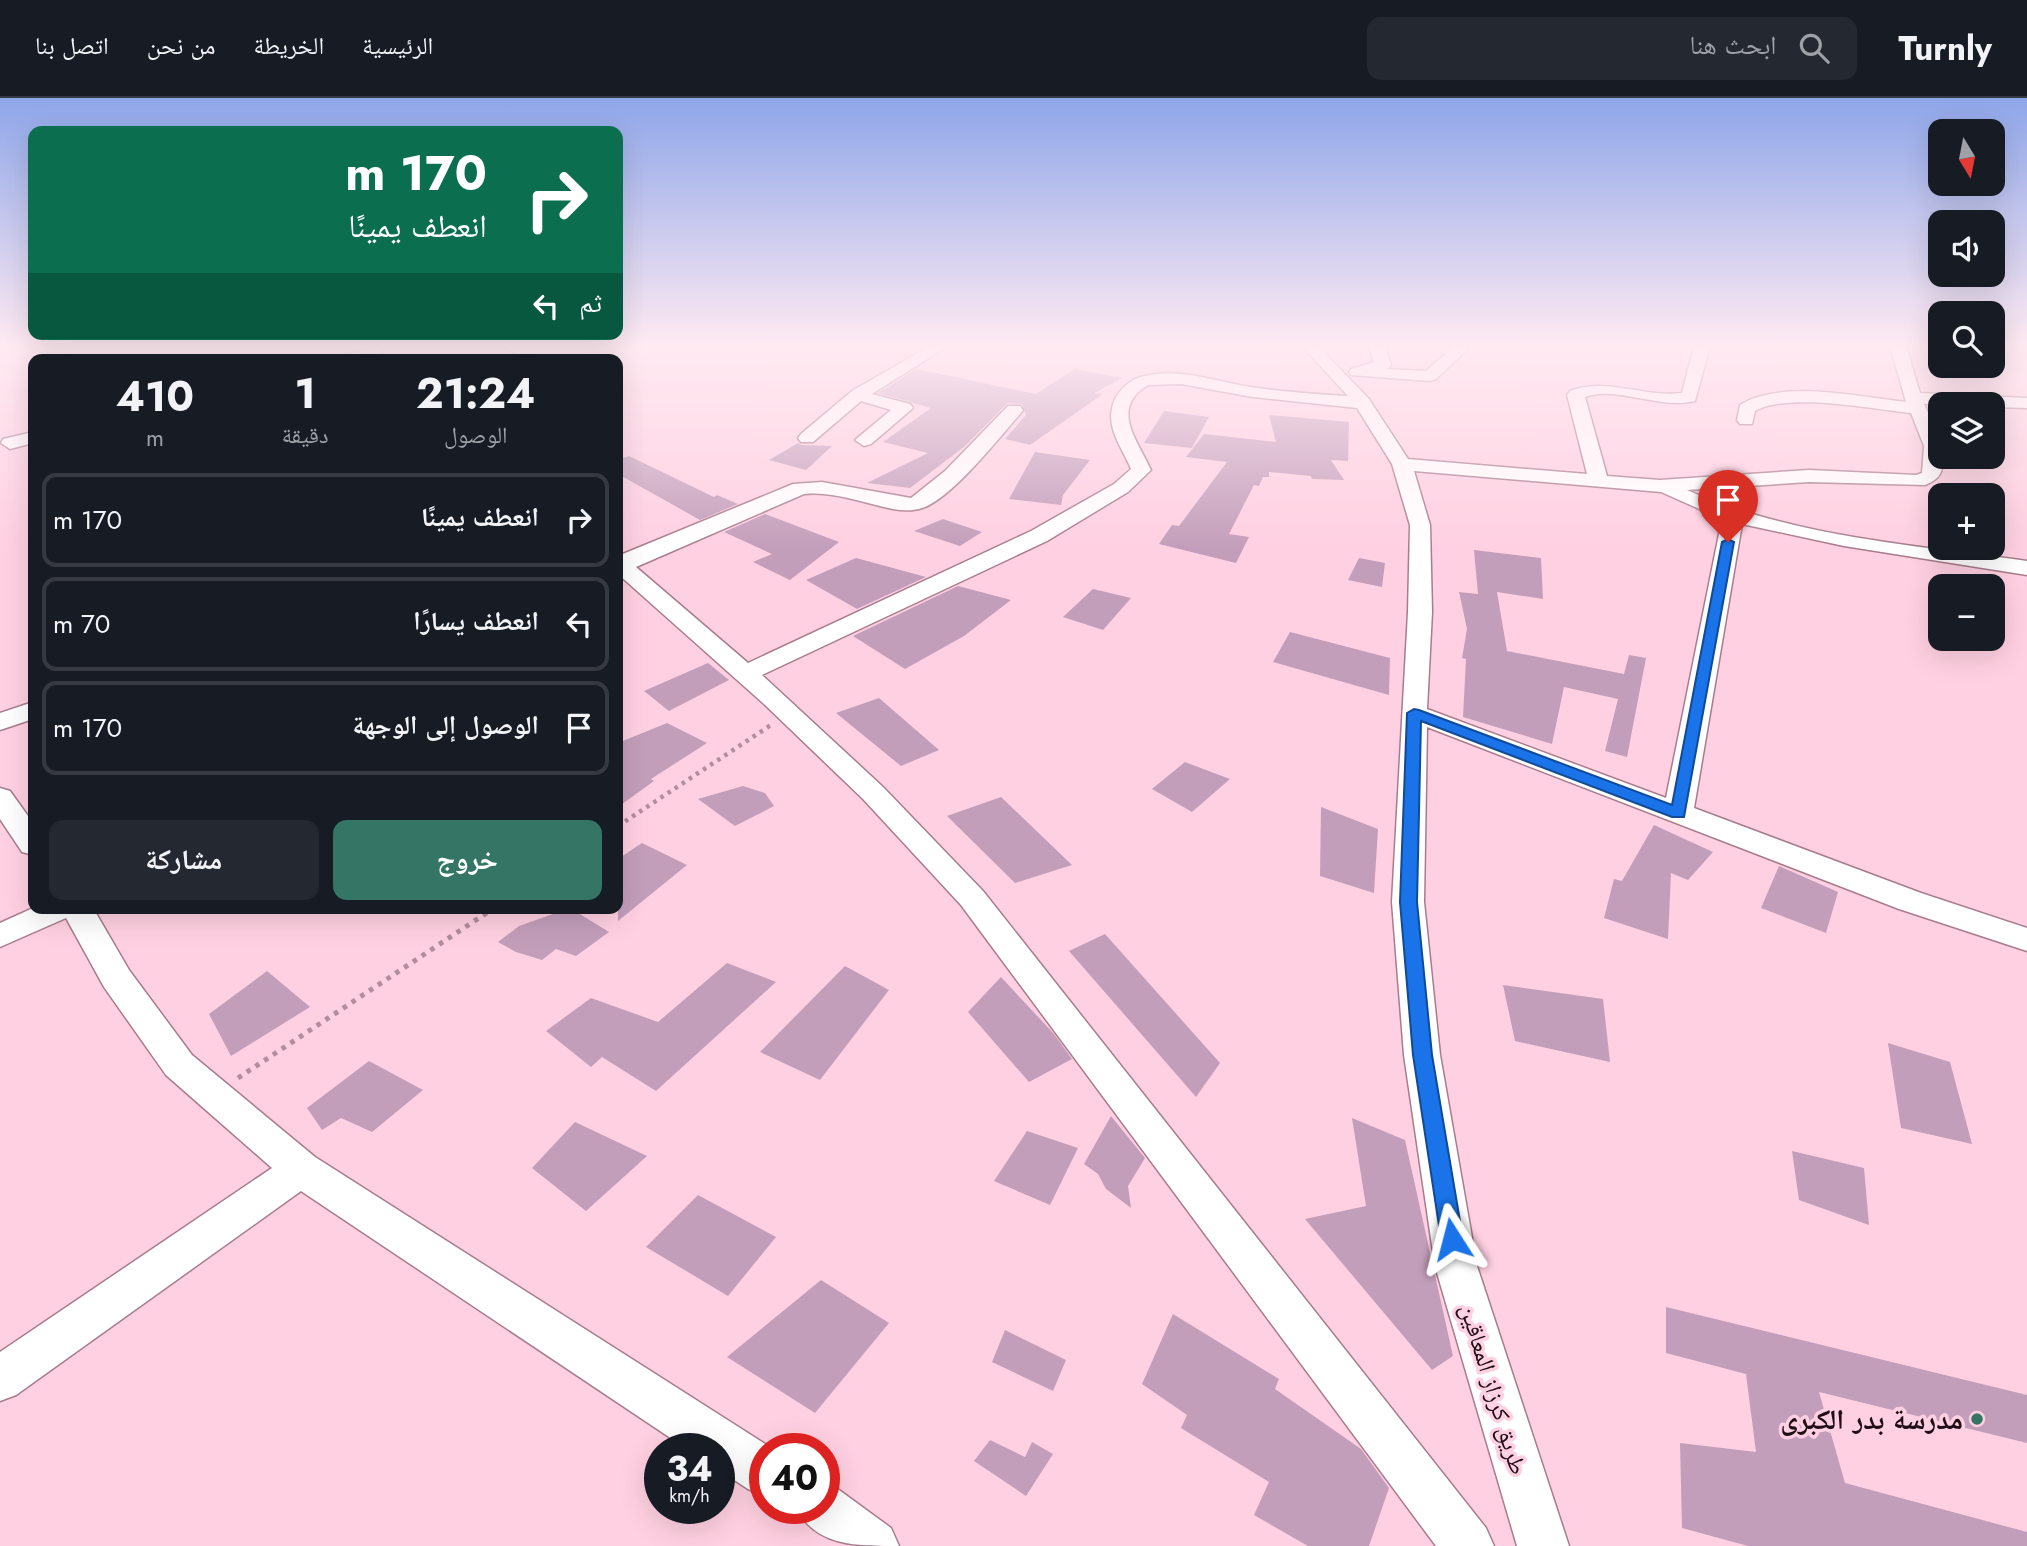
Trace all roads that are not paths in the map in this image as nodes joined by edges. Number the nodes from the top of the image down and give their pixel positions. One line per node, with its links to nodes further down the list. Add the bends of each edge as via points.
1 (836, 414): 11 (street)
2 (897, 414): 12 (street)
3 (1011, 414): 18 (street, via 956,470 916,503 884,501 830,486 800,488)
4 (1120, 414): 21 (street, via 1124,439 1141,470 1121,488 1039,536)
5 (1372, 414): 14 (street, طريق كرزاز المعاقين)
6 (1581, 414): 15 (street)
7 (1746, 414): 9 (street)
8 (1920, 414): 16 (street, via 1936,462 1930,476 1918,481 1798,476)
9 (1746, 419)
10 (28, 438): 13 (street)
11 (807, 438)
12 (864, 440)
13 (10, 443)
14 (1402, 464): 15 (street); 23 (street, طريق كرزاز المعاقين, via 1420,525)
15 (1599, 482): 16 (street)
16 (1660, 486): 17 (street)
17 (1733, 515): 20 (street, via 1862,544); 26 (street)
18 (623, 562)
19 (623, 567): 21 (street)
20 (2027, 568)
21 (745, 674): 35 (street, via 873,793 972,898)
22 (28, 712): 24 (street)
23 (1414, 713): 26 (street); 36 (street, طريق كرزاز المعاقين, via 1408,902 1422,1055 1457,1266)
24 (0, 722)
25 (0, 797): 27 (street)
26 (1678, 813): 31 (street)
27 (28, 838)
28 (48, 914): 30 (street)
29 (80, 914): 32 (street, via 116,978 179,1065)
30 (0, 936)
31 (2027, 940)
32 (300, 1169): 33 (street); 34 (street)
33 (0, 1379)
34 (749, 1462)
35 (1468, 1546)
36 (1543, 1546)

